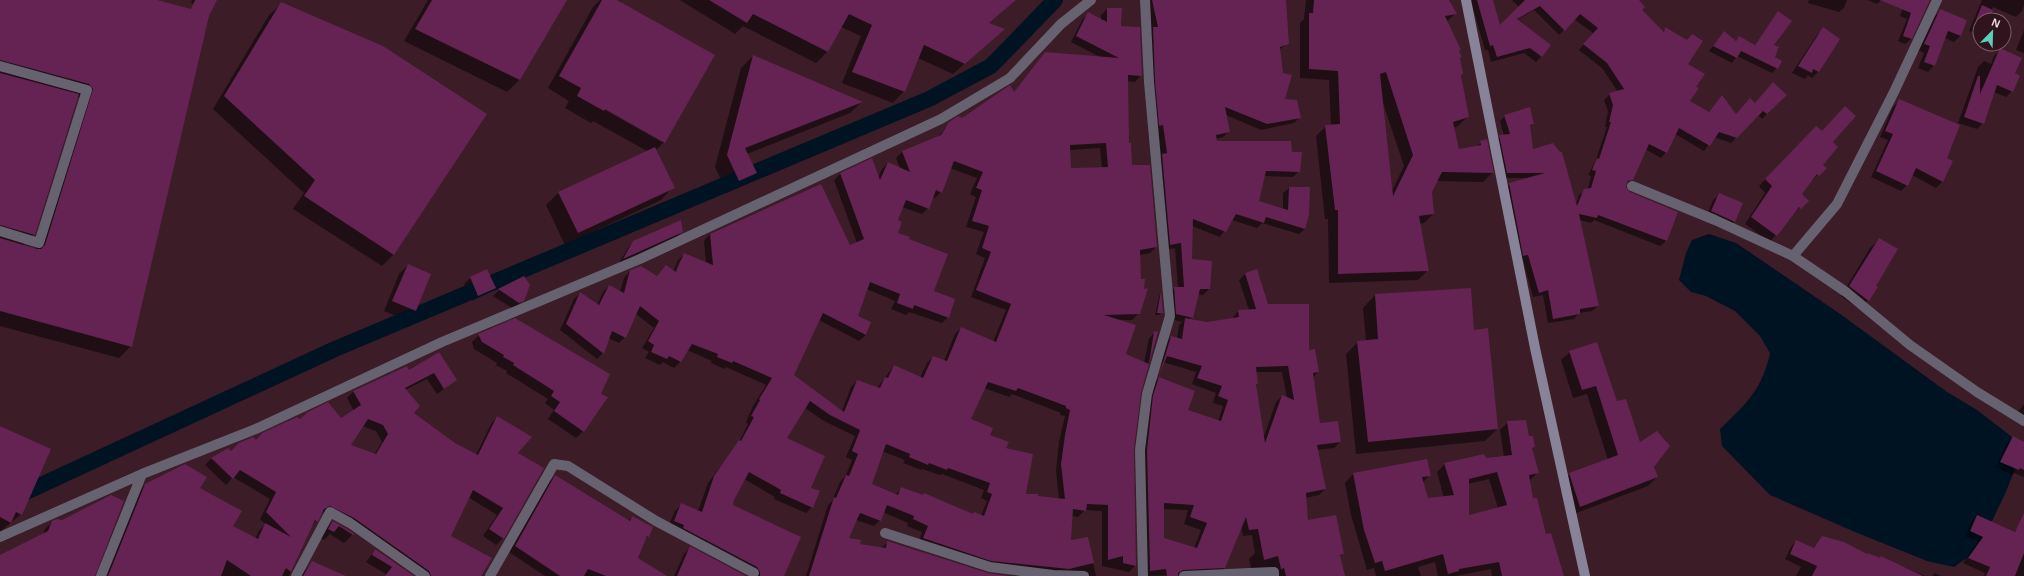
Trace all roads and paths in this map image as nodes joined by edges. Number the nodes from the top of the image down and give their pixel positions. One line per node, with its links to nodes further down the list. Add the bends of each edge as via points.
1 (1091, 0): 10 (street, via 1061,24 1010,78 941,119 640,259 442,342 258,428)
2 (1145, 0): 19 (street, via 1149,82 1170,316 1147,394 1140,450)
3 (1466, 0): 22 (street, via 1535,348)
4 (1937, 0): 8 (street, via 1837,204)
5 (0, 66): 7 (street, via 87,90 39,243)
6 (1632, 186): 8 (street, via 1716,220)
7 (0, 231)
8 (1793, 256): 9 (street, via 1846,292 1910,345)
9 (2024, 421)
10 (142, 474): 12 (street); 14 (street)
11 (885, 533): 18 (street, via 990,567)
12 (0, 537)
13 (756, 575): 17 (street, via 656,522 568,466 554,464)
14 (101, 576)
15 (296, 576): 16 (street, via 330,512 350,523)
16 (425, 576)
17 (490, 576)
18 (1084, 576)
19 (1143, 576)
20 (1184, 576): 21 (street, via 1274,572)
21 (1274, 576)
22 (1585, 576)

